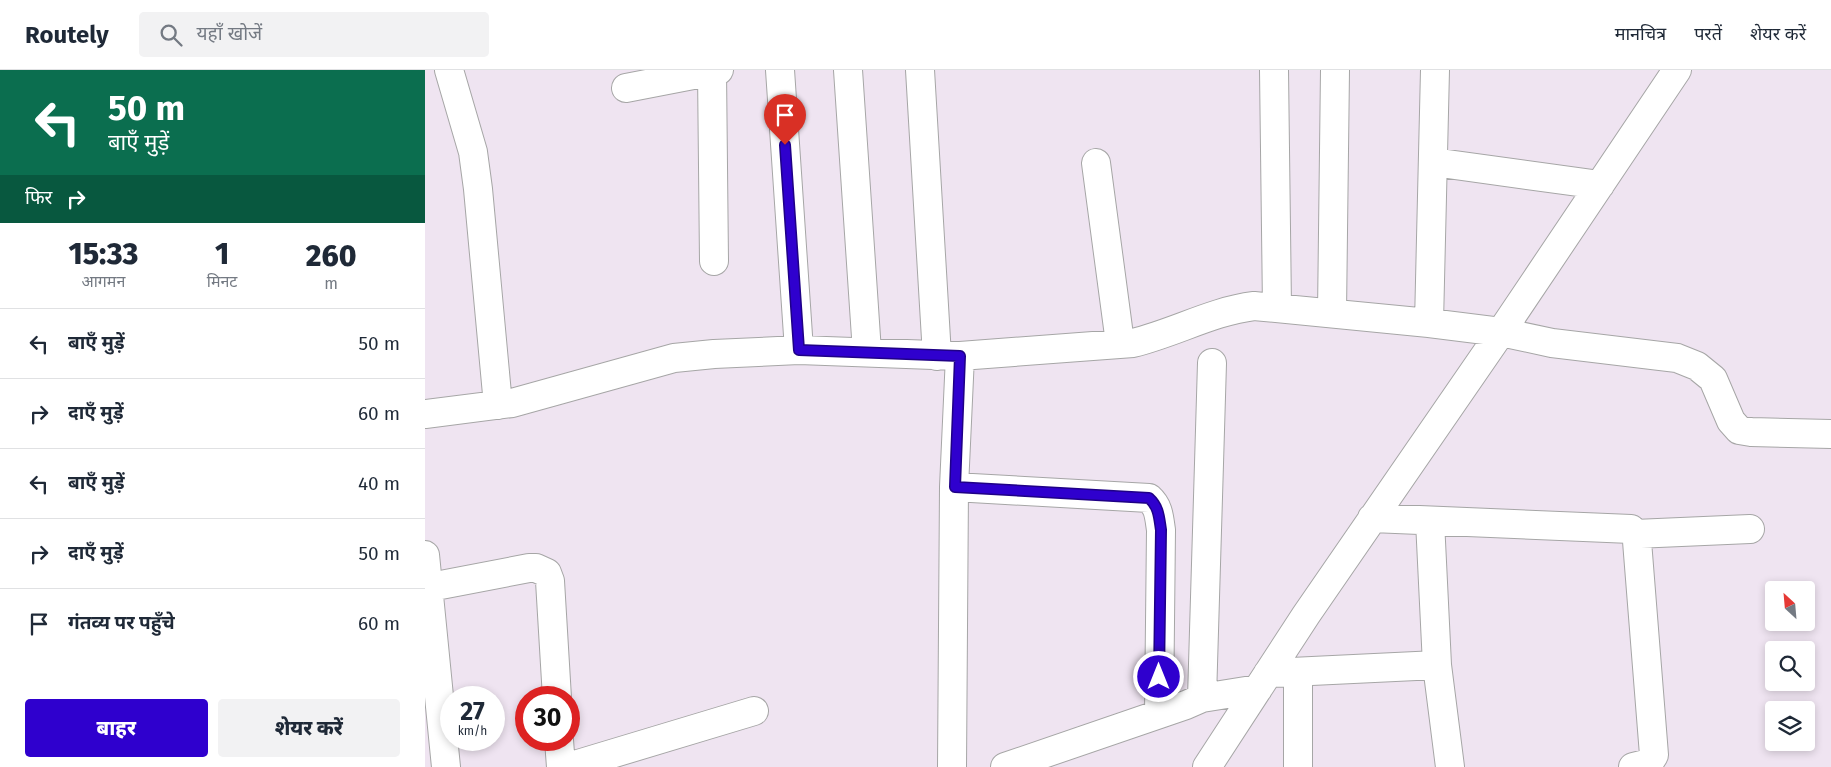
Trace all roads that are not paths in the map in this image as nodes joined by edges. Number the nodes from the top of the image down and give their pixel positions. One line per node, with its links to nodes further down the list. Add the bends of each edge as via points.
1 (449, 70): 24 (street, via 473,152)
2 (779, 70): 20 (street)
3 (848, 70): 21 (street)
4 (920, 70): 22 (street)
5 (1274, 70): 15 (street)
6 (1335, 70): 16 (street)
7 (1435, 70): 12 (street)
8 (1677, 70): 13 (street)
9 (715, 71): 10 (street); 14 (street)
10 (627, 88)
11 (1096, 162): 19 (street)
12 (1433, 162): 13 (street); 17 (street)
13 (1600, 185): 18 (street)
14 (714, 261)
15 (1277, 308): 16 (street); 19 (street, via 1238,308 1154,338 1133,343)
16 (1331, 313): 17 (street)
17 (1429, 322): 18 (street)
18 (1501, 332): 26 (street, via 1552,343 1677,358 1697,366 1713,379 1731,421 1739,430); 28 (street)
19 (1120, 342): 22 (street)
20 (799, 350): 21 (street); 24 (street, via 674,358)
21 (867, 352): 22 (street)
22 (949, 356): 27 (street)
23 (1212, 363): 38 (street)
24 (498, 405): 25 (street)
25 (425, 414)
26 (1831, 434)
27 (955, 487): 40 (street, via 1149,498 1155,503 1161,530); 45 (street)
28 (1372, 518): 29 (street); 36 (street)
29 (1430, 521): 31 (street, via 1631,529); 34 (street)
30 (1750, 529): 31 (street)
31 (1635, 534): 50 (street, via 1654,755 1649,763)
32 (425, 555): 33 (street)
33 (427, 588): 37 (street, via 529,568 547,573); 42 (street)
34 (1437, 665): 35 (street); 49 (street)
35 (1298, 672): 36 (street); 48 (street)
36 (1263, 681): 38 (street); 47 (street)
37 (556, 686)
38 (1202, 698): 40 (street)
39 (754, 711): 44 (street)
40 (1159, 714): 46 (street)
41 (560, 751): 43 (street)
42 (446, 767)
43 (561, 767)
44 (568, 767)
45 (952, 767)
46 (1005, 767)
47 (1207, 767)
48 (1298, 767)
49 (1450, 767)
50 (1633, 767)

